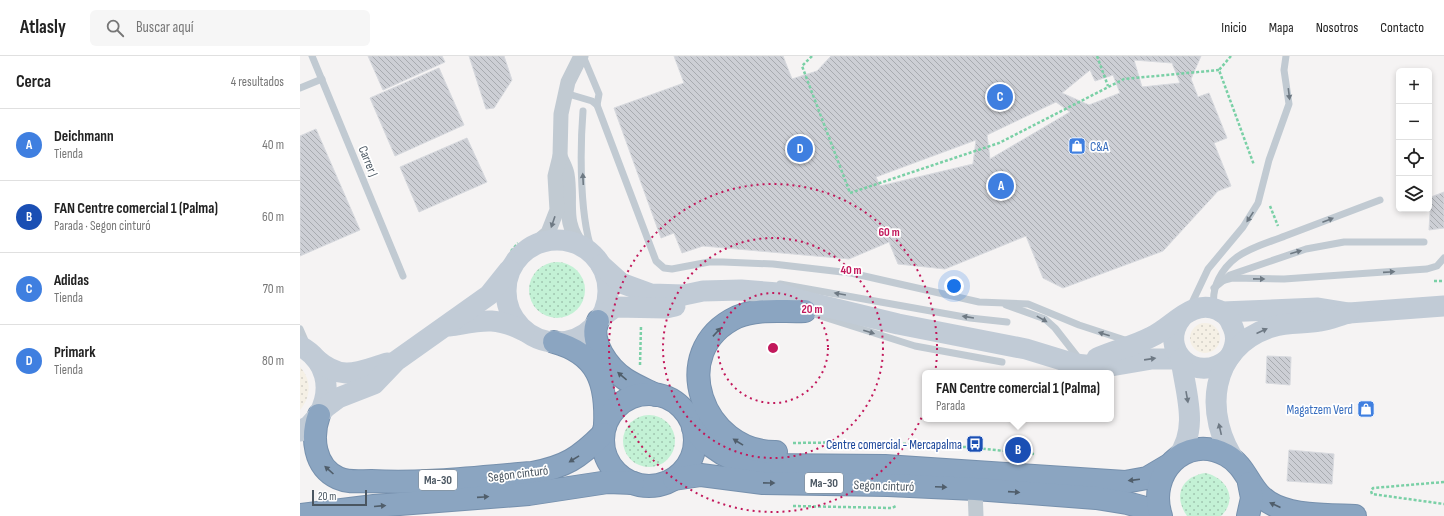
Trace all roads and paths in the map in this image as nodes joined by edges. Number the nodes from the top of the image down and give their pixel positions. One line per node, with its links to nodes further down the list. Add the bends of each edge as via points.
1 (312, 56): 8 (lane, Carrer J)
2 (582, 56): 11 (street, via 572,71); 12 (lane, via 599,94)
3 (812, 56): 9 (path, via 802,66 850,193 999,143)
4 (1096, 56): 9 (path)
5 (1231, 56): 7 (path)
6 (1286, 56): 15 (lane, one-way to 15, via 1284,70 1289,104 1269,160)
7 (1219, 70): 9 (path, via 1124,79); 15 (path)
8 (322, 79): 10 (lane); 22 (lane, Carrer J)
9 (1108, 86)
10 (300, 88)
11 (565, 93): 12 (lane); 14 (street, via 561,114)
12 (597, 105): 26 (lane, via 656,261 664,268 723,262 816,269 851,273 956,298)
13 (583, 111): 19 (lane, one-way to 13, via 585,218 581,139)
14 (560, 156): 18 (street, one-way to 18, via 555,176 557,210 554,221 548,233); 19 (street, via 567,174 569,225 574,236)
15 (1263, 188): 33 (lane, one-way to 33, via 1254,212 1208,269)
16 (1380, 200): 25 (lane, one-way to 16, via 1226,267 1244,253)
17 (1424, 242): 23 (lane, one-way to 17, via 1269,260 1332,243)
18 (528, 243): 19 (street, via 559,240 575,243); 21 (path); 21 (street, via 521,254)
19 (593, 256): 31 (street, via 621,283 651,294 667,290 684,295 703,291 734,290 778,293); 34 (street, via 607,280 608,297)
20 (1444, 258): 23 (lane, one-way to 20, via 1232,278 1284,279 1427,269 1437,266)
21 (509, 262): 36 (street, via 488,295); 38 (street, via 506,288 508,308 516,323)
22 (403, 276)
23 (1221, 281): 25 (lane)
24 (773, 283): 35 (lane, one-way to 24)
25 (1214, 288): 29 (lane, via 1213,296)
26 (1006, 304): 39 (lane, one-way to 26, via 1130,342 1102,333 1028,304); 47 (lane, one-way to 47, via 1045,319)
27 (1444, 306): 32 (street)
28 (641, 308): 30 (street, via 666,308 705,301 746,300 777,303); 34 (street, via 615,308); 46 (path)
29 (1218, 310): 32 (street, via 1318,308); 33 (street, via 1199,307); 42 (street, via 1230,320 1236,334)
30 (806, 311): 31 (street); 45 (lane, one-way to 45, via 914,346); 59 (highway, one-way to 30, via 817,452 754,450 735,441 710,416 699,382 700,359 708,342 721,327 737,317 756,312)
31 (852, 312): 47 (street, via 898,324 1004,344)
32 (1349, 312): 42 (street, one-way to 32, via 1248,338 1272,327 1321,321)
33 (1184, 315): 39 (street, via 1165,330); 43 (street, via 1174,330 1176,350)
34 (599, 320): 40 (street, via 579,337); 49 (highway, Ma-30, via 595,334 599,347)
35 (1006, 322)
36 (444, 327): 38 (street, via 493,320 510,324); 44 (street)
37 (300, 329): 41 (lane)
38 (529, 334): 40 (street)
39 (1142, 341): 47 (street)
40 (554, 342): 53 (highway, Ma-30, via 577,352 598,375 605,396)
41 (310, 353): 44 (street, via 334,371 347,374 363,372); 51 (street, via 324,371 328,385)
42 (1230, 357): 43 (street, via 1220,366 1205,369 1194,368); 58 (street, one-way to 42, via 1223,439 1217,410 1218,380)
43 (1181, 359): 47 (street, one-way to 43, via 1105,367 1152,358); 57 (street, one-way to 57, via 1190,426 1186,444)
44 (396, 361): 51 (street, via 374,384 338,398)
45 (1002, 362)
46 (640, 365): 48 (path); 49 (path)
47 (1084, 365)
48 (645, 369)
49 (620, 375): 50 (highway, Ma-30, one-way to 49)
50 (656, 395): 52 (highway, Ma-30, via 682,408); 53 (highway, Ma-30, via 640,395 625,401 613,412)
51 (319, 415): 54 (street); 62 (highway, one-way to 51, via 347,481 330,473 320,461 315,447 315,430)
52 (693, 428): 59 (highway, Ma-30, via 716,450 747,463 782,466); 60 (highway, Ma-30, via 695,442 692,457 685,469)
53 (604, 430): 62 (highway, Segon cinturó / Ma-30, one-way to 62, via 579,456 560,467 532,473); 63 (highway, Ma-30, via 604,449 609,464 619,476)
54 (300, 431)
55 (792, 443): 56 (path, via 879,443)
56 (1037, 455)
57 (1173, 461): 58 (highway, via 1192,451 1208,450 1224,454); 59 (highway, Ma-30, one-way to 59, via 1148,478 1125,482); 73 (highway, via 1161,477 1157,492)
58 (1237, 464): 64 (highway)
59 (885, 466)
60 (674, 479): 63 (highway, Ma-30, via 654,486); 65 (highway, Segon cinturó / Ma-30, one-way to 65, via 701,475 764,482)
61 (1444, 482): 68 (path, via 1373,488 1371,491 1372,494)
62 (406, 483): 67 (highway, Ma-30, via 371,491)
63 (633, 483): 69 (highway, Ma-30, one-way to 63, via 374,506 529,494 608,482)
64 (1249, 483): 74 (highway, via 1252,498); 75 (highway, one-way to 64, via 1302,512 1277,506 1259,495)
65 (975, 489): 66 (highway, Ma-30, one-way to 66); 70 (street)
66 (1071, 496): 71 (highway, via 1097,504); 72 (highway, Ma-30, via 1127,503 1142,507)
67 (300, 500)
68 (1444, 504)
69 (300, 515)
70 (976, 516)
71 (1122, 516)
72 (1155, 516)
73 (1160, 516)
74 (1248, 516)
75 (1355, 516)

